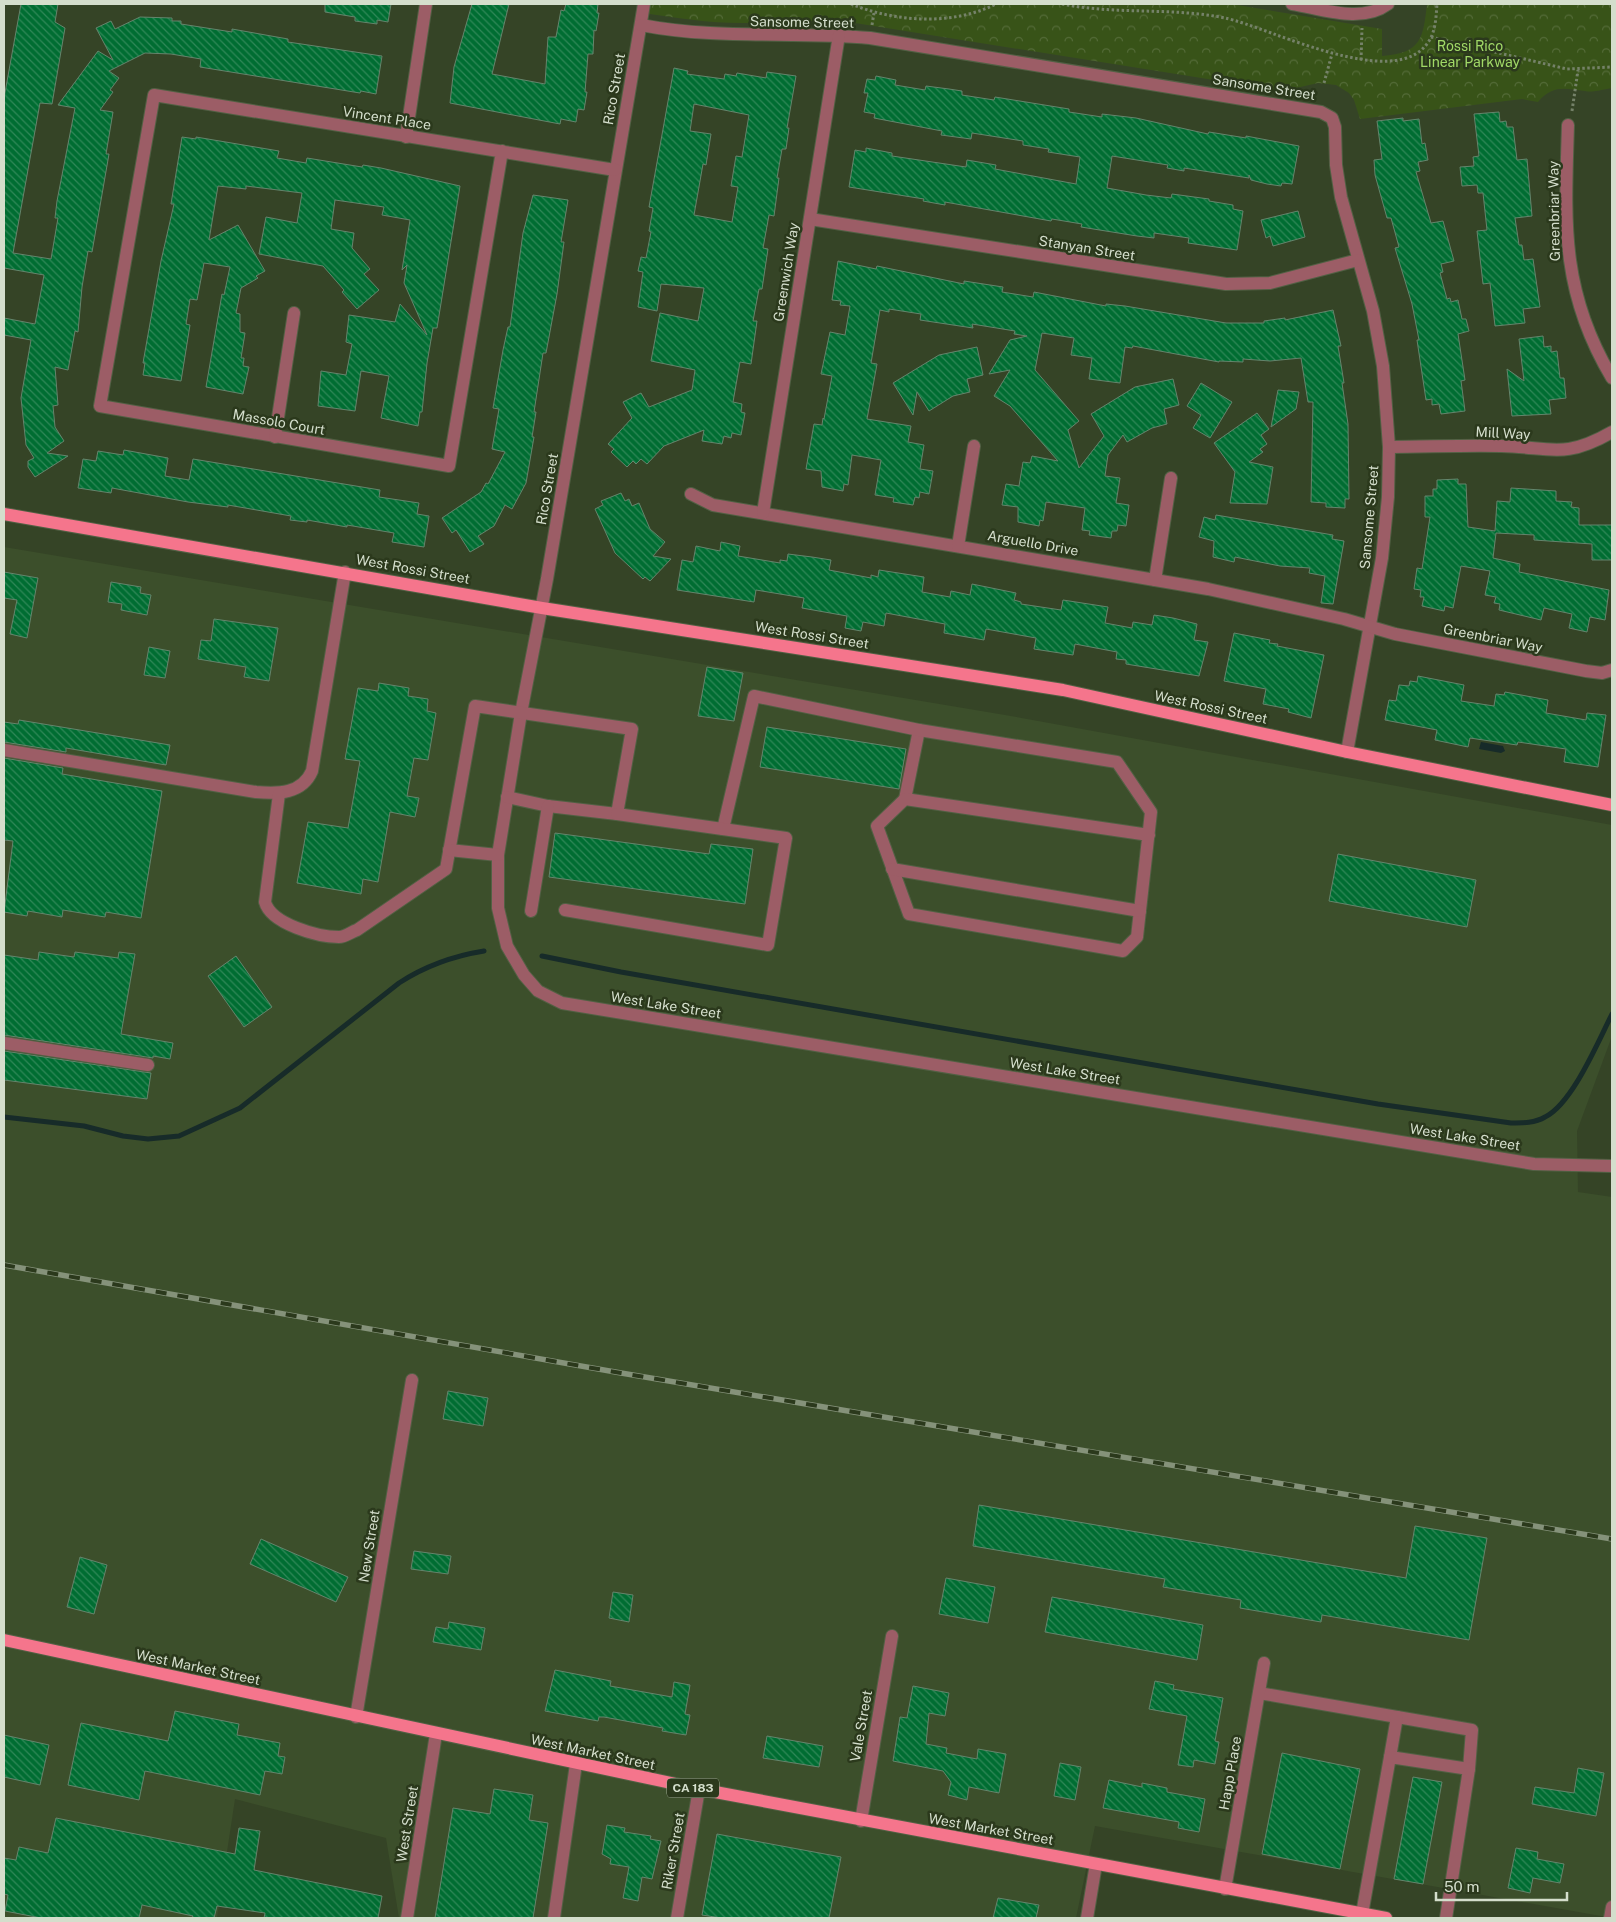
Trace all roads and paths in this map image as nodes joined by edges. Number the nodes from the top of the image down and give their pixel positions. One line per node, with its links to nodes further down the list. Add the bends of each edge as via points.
1 (426, 4): 20 (street)
2 (644, 4): 10 (street, Rico Street)
3 (851, 4): 4 (path, via 874,13 935,18 972,14)
4 (996, 4)
5 (1062, 4): 13 (path, via 1112,11 1175,12 1225,18)
6 (1292, 4): 9 (street)
7 (1388, 4): 9 (street)
8 (1437, 4): 12 (path)
9 (1362, 15): 14 (path)
10 (641, 25): 11 (street, Sansome Street, via 718,35); 22 (street, Rico Street)
11 (839, 36): 23 (street, Greenwich Way); 24 (street, Sansome Street, via 870,38 1327,114 1334,122 1340,189)
12 (1431, 37): 14 (path, via 1424,47 1408,56 1385,61); 16 (path)
13 (1332, 54): 14 (path); 17 (path)
14 (1362, 60)
15 (1612, 67): 16 (path)
16 (1578, 70): 19 (path)
17 (1324, 83)
18 (154, 95): 20 (street, Vincent Place); 28 (street, Massolo Court, via 100,406)
19 (1568, 125): 26 (street, Greenbriar Way, via 1567,226 1572,279 1585,326)
20 (406, 136): 21 (street, Vincent Place)
21 (502, 151): 22 (street, Vincent Place); 28 (street, Massolo Court, via 449,466)
22 (615, 170): 38 (street, Rico Street)
23 (810, 219): 24 (street, Stanyan Street, via 1226,284 1270,283); 33 (street, Greenwich Way)
24 (1358, 260): 30 (street, Sansome Street, via 1383,366)
25 (294, 313): 28 (street)
26 (1612, 378)
27 (1612, 432): 30 (street, Mill Way, via 1583,446 1560,451 1501,446)
28 (275, 437)
29 (974, 446): 35 (street)
30 (1388, 447): 39 (street, Sansome Street, via 1385,528)
31 (1172, 478): 37 (street)
32 (691, 494): 33 (street, Arguello Drive, via 713,505)
33 (763, 513): 35 (street, Arguello Drive)
34 (4, 514): 36 (main road, West Rossi Street)
35 (958, 546): 37 (street, Arguello Drive)
36 (345, 572): 38 (main road, West Rossi Street); 45 (street, via 312,772 308,780 295,789)
37 (1155, 580): 39 (street, Arguello Drive, via 1252,598)
38 (542, 608): 41 (street, Rico Street); 44 (main road, West Rossi Street, via 1064,690)
39 (1370, 626): 40 (street, Greenbriar Way, via 1395,634 1586,671 1602,673); 44 (street, Sansome Street)
40 (1612, 670)
41 (521, 713): 46 (street, Rico Street); 50 (street, via 632,729); 53 (street, via 475,706)
42 (919, 730): 47 (street); 51 (street, via 754,696); 52 (street, via 1117,762 1151,812)
43 (4, 750): 45 (street)
44 (1347, 752): 48 (main road, West Rossi Street)
45 (279, 794): 53 (street, via 265,902 267,909 283,921 312,934 340,937 357,930 446,869)
46 (508, 797): 49 (street); 54 (street, Rico Street)
47 (905, 800): 52 (street); 55 (street, via 877,826)
48 (1612, 805)
49 (548, 806): 50 (street); 57 (street)
50 (617, 814): 51 (street)
51 (723, 829): 56 (street, via 786,838 768,944)
52 (1149, 835): 58 (street)
53 (449, 850): 54 (street)
54 (498, 855): 59 (street, Rico Street, via 498,908 506,946)
55 (892, 869): 58 (street); 58 (street, via 908,914 1123,951 1137,937)
56 (565, 910)
57 (531, 911)
58 (1140, 911)
59 (524, 975): 62 (street, West Lake Street, via 538,990 562,1003 1534,1164)
60 (4, 1043): 61 (street)
61 (148, 1065)
62 (1612, 1166)
63 (412, 1380): 68 (street, New Street)
64 (892, 1636): 75 (street, Vale Street)
65 (4, 1640): 68 (main road, West Market Street / CA 183)
66 (1264, 1663): 67 (street, Happ Place)
67 (1259, 1693): 69 (street); 77 (street, Happ Place)
68 (356, 1717): 70 (main road, West Market Street / CA 183)
69 (1397, 1717): 71 (street); 73 (street, via 1472,1730)
70 (436, 1734): 72 (main road, West Market Street / CA 183); 80 (street, West Street)
71 (1390, 1756): 73 (street); 79 (street)
72 (576, 1764): 74 (main road, West Market Street / CA 183); 81 (street)
73 (1469, 1769): 85 (street)
74 (699, 1789): 75 (main road, West Market Street / CA 183); 82 (street, Riker Street)
75 (861, 1821): 76 (main road, West Market Street / CA 183)
76 (1096, 1864): 77 (main road, West Market Street / CA 183); 83 (street)
77 (1225, 1889): 79 (main road, West Market Street / CA 183)
78 (1612, 1906): 86 (street)
79 (1362, 1914): 84 (main road, West Market Street / CA 183)
80 (407, 1918)
81 (554, 1918)
82 (676, 1918)
83 (1087, 1918)
84 (1386, 1918)
85 (1446, 1918)
86 (1610, 1918)

